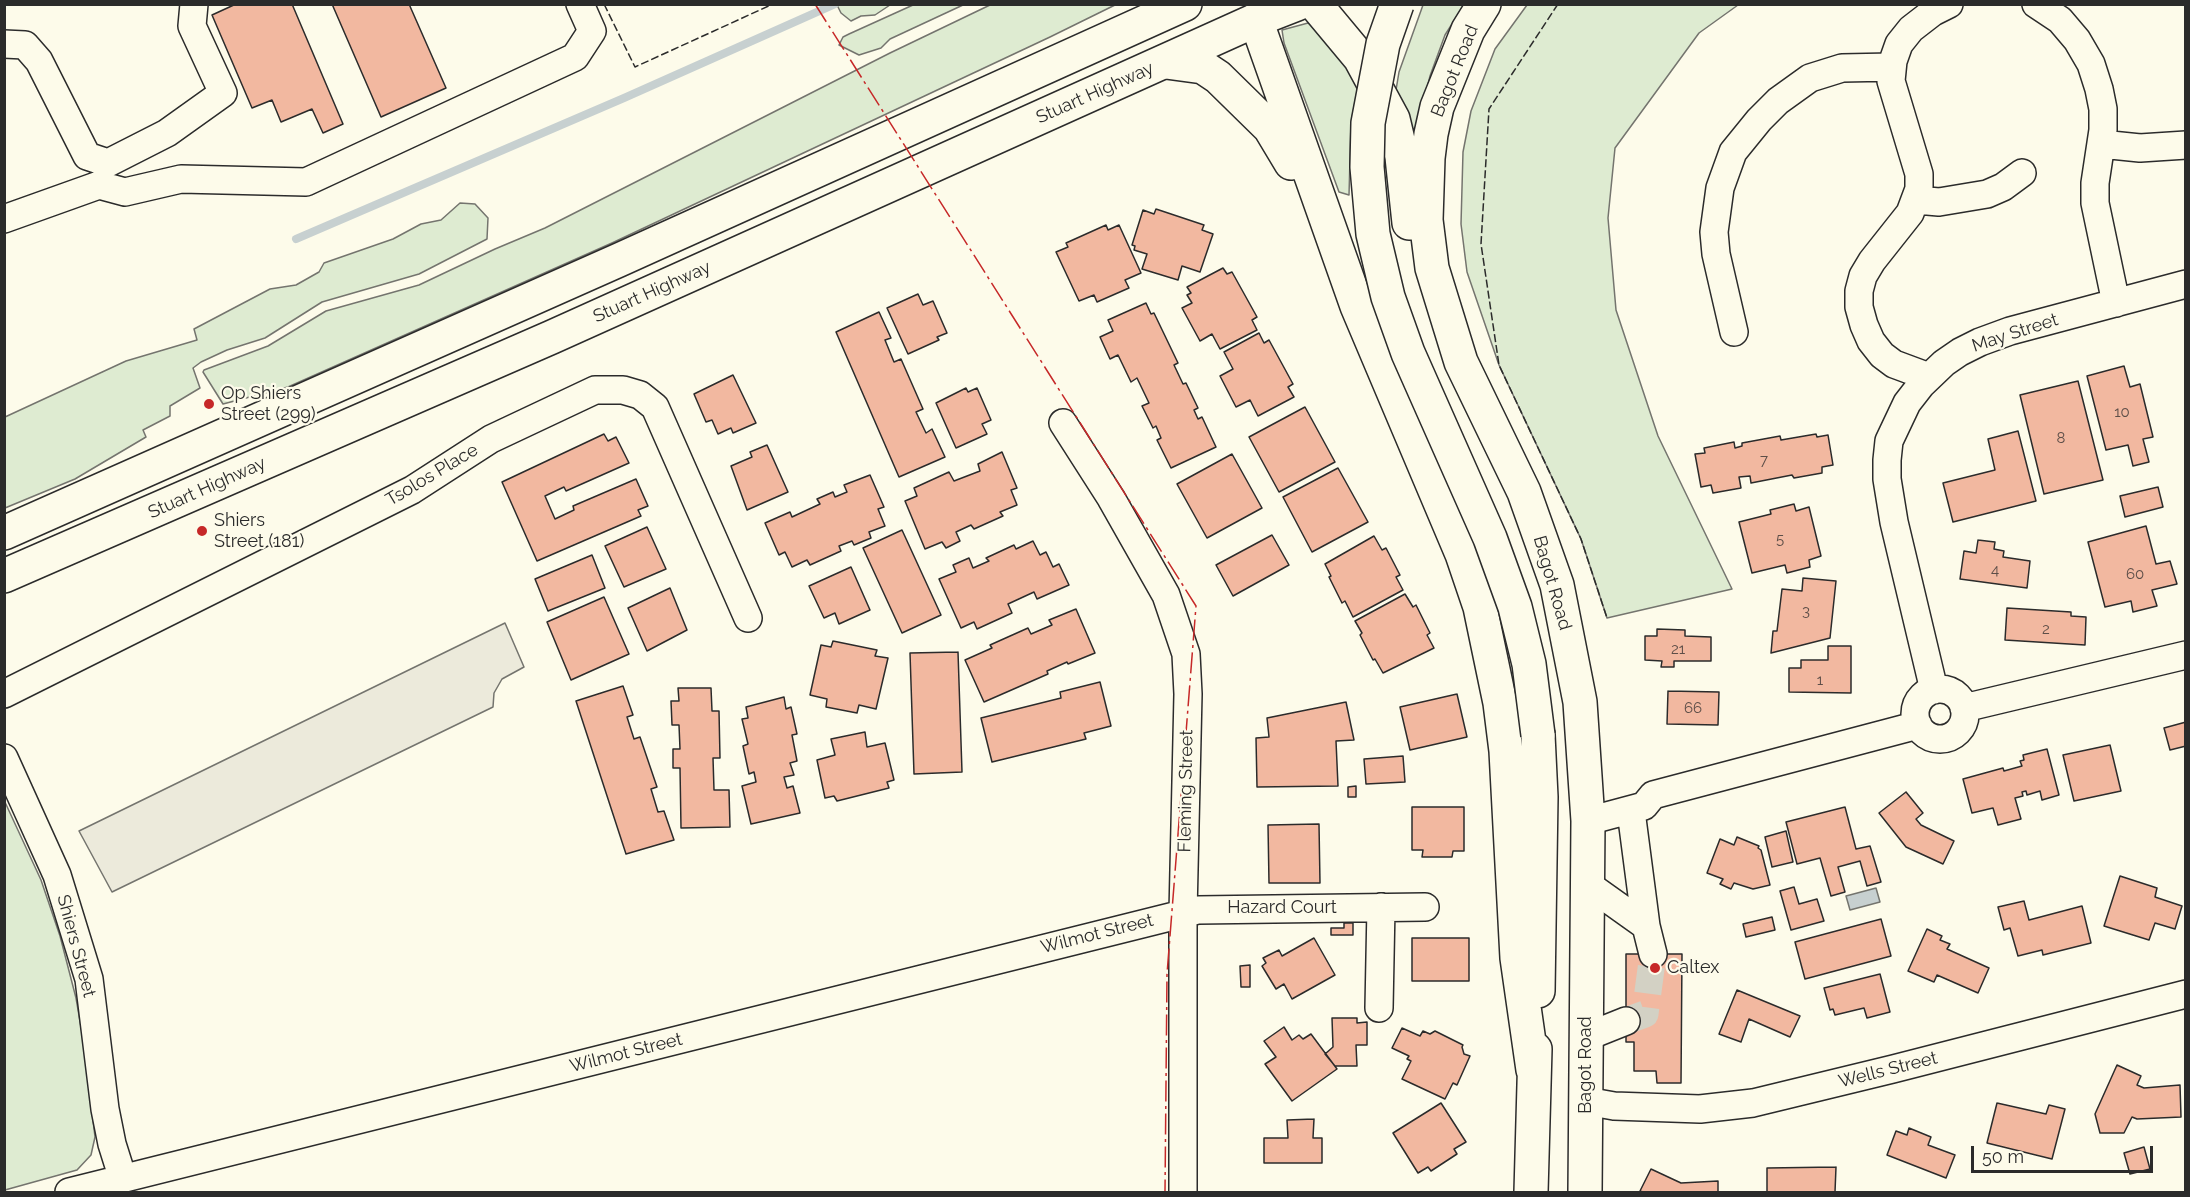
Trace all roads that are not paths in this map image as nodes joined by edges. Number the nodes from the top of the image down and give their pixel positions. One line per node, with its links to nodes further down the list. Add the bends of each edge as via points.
1 (194, 4): 13 (street, via 192,26 224,93 168,133 108,163 87,156 39,61 24,45)
2 (580, 4): 20 (street, via 592,31 575,57 306,182 180,179 125,192 99,185)
3 (1140, 4): 12 (street)
4 (1185, 4): 12 (main road)
5 (1297, 4): 11 (main road, Stuart Highway)
6 (1316, 4): 24 (main road, via 1360,58 1393,119 1427,304)
7 (1397, 4): 49 (main road, bridge, via 1383,44 1368,123 1366,167 1373,234 1388,297 1408,353 1490,538 1515,607 1529,664 1541,797 1539,976)
8 (1484, 4): 24 (main road, Bagot Road, via 1468,30 1437,107 1427,179 1426,220 1432,268)
9 (1949, 4): 15 (street, via 1911,29 1899,44)
10 (2043, 6): 16 (street, via 2077,40 2091,64 2103,109)
11 (1252, 12): 14 (main road, Stuart Highway); 27 (main road, via 1357,306)
12 (1115, 36): 28 (main road)
13 (4, 44)
14 (1166, 62): 27 (main road, via 1203,67 1218,77 1279,141 1380,381); 29 (main road, Stuart Highway, via 552,337)
15 (1892, 67): 19 (street, via 1891,81 1919,174); 23 (street, via 1842,68 1810,78 1778,101 1733,152 1720,188 1714,232)
16 (2101, 144): 17 (street, via 2140,148); 22 (street, via 2095,203)
17 (2186, 145)
18 (2022, 172): 19 (street, via 2003,188 1987,194 1939,202)
19 (1916, 200): 25 (street, via 1903,224 1886,240 1863,276 1859,308 1871,341 1882,355 1894,364)
20 (4, 219)
21 (2186, 284): 22 (street, May Street)
22 (2116, 303): 25 (street, May Street, via 1980,342 1960,352)
23 (1734, 332)
24 (1461, 362): 38 (main road, Bagot Road, via 1524,492 1557,585 1580,702)
25 (1929, 377): 32 (street, May Street, via 1906,403 1896,422 1889,441 1887,479)
26 (1063, 423): 42 (street, Fleming Street, via 1166,595 1184,645 1188,693)
27 (1415, 446): 49 (main road, via 1462,554 1491,655 1506,751 1517,958)
28 (4, 533)
29 (4, 576)
30 (748, 618): 33 (street, Tsolos Place, via 655,407 640,395 623,390 595,390 491,440 412,490)
31 (2186, 655): 34 (street)
32 (1934, 690): 34 (street, via 1950,691); 35 (street, via 1926,693 1917,705)
33 (4, 694)
34 (1964, 708): 35 (street, via 1962,725 1950,737 1934,738)
35 (1918, 725): 37 (street, via 1653,795)
36 (4, 758): 51 (street, Shiers Street, via 57,875 89,979 105,1108)
37 (1637, 808): 38 (street); 43 (street)
38 (1588, 821): 39 (main road, Bagot Road)
39 (1587, 884): 43 (street); 48 (main road, Bagot Road)
40 (1381, 907): 41 (street, Hazard Court); 42 (street, Hazard Court, via 1209,908); 46 (street)
41 (1425, 907)
42 (1183, 913): 51 (street, Wilmot Street); 53 (street, Fleming Street)
43 (1646, 926): 44 (street)
44 (1653, 954)
45 (2186, 994): 50 (street, Wells Street, via 1753,1103 1700,1109 1614,1106)
46 (1380, 1008)
47 (1626, 1021): 48 (street)
48 (1586, 1037): 50 (main road, Bagot Road)
49 (1533, 1070): 54 (main road)
50 (1586, 1101): 55 (main road, Bagot Road)
51 (123, 1179): 52 (street, Wilmot Street)
52 (69, 1192)
53 (1183, 1192)
54 (1531, 1192)
55 (1585, 1192)

